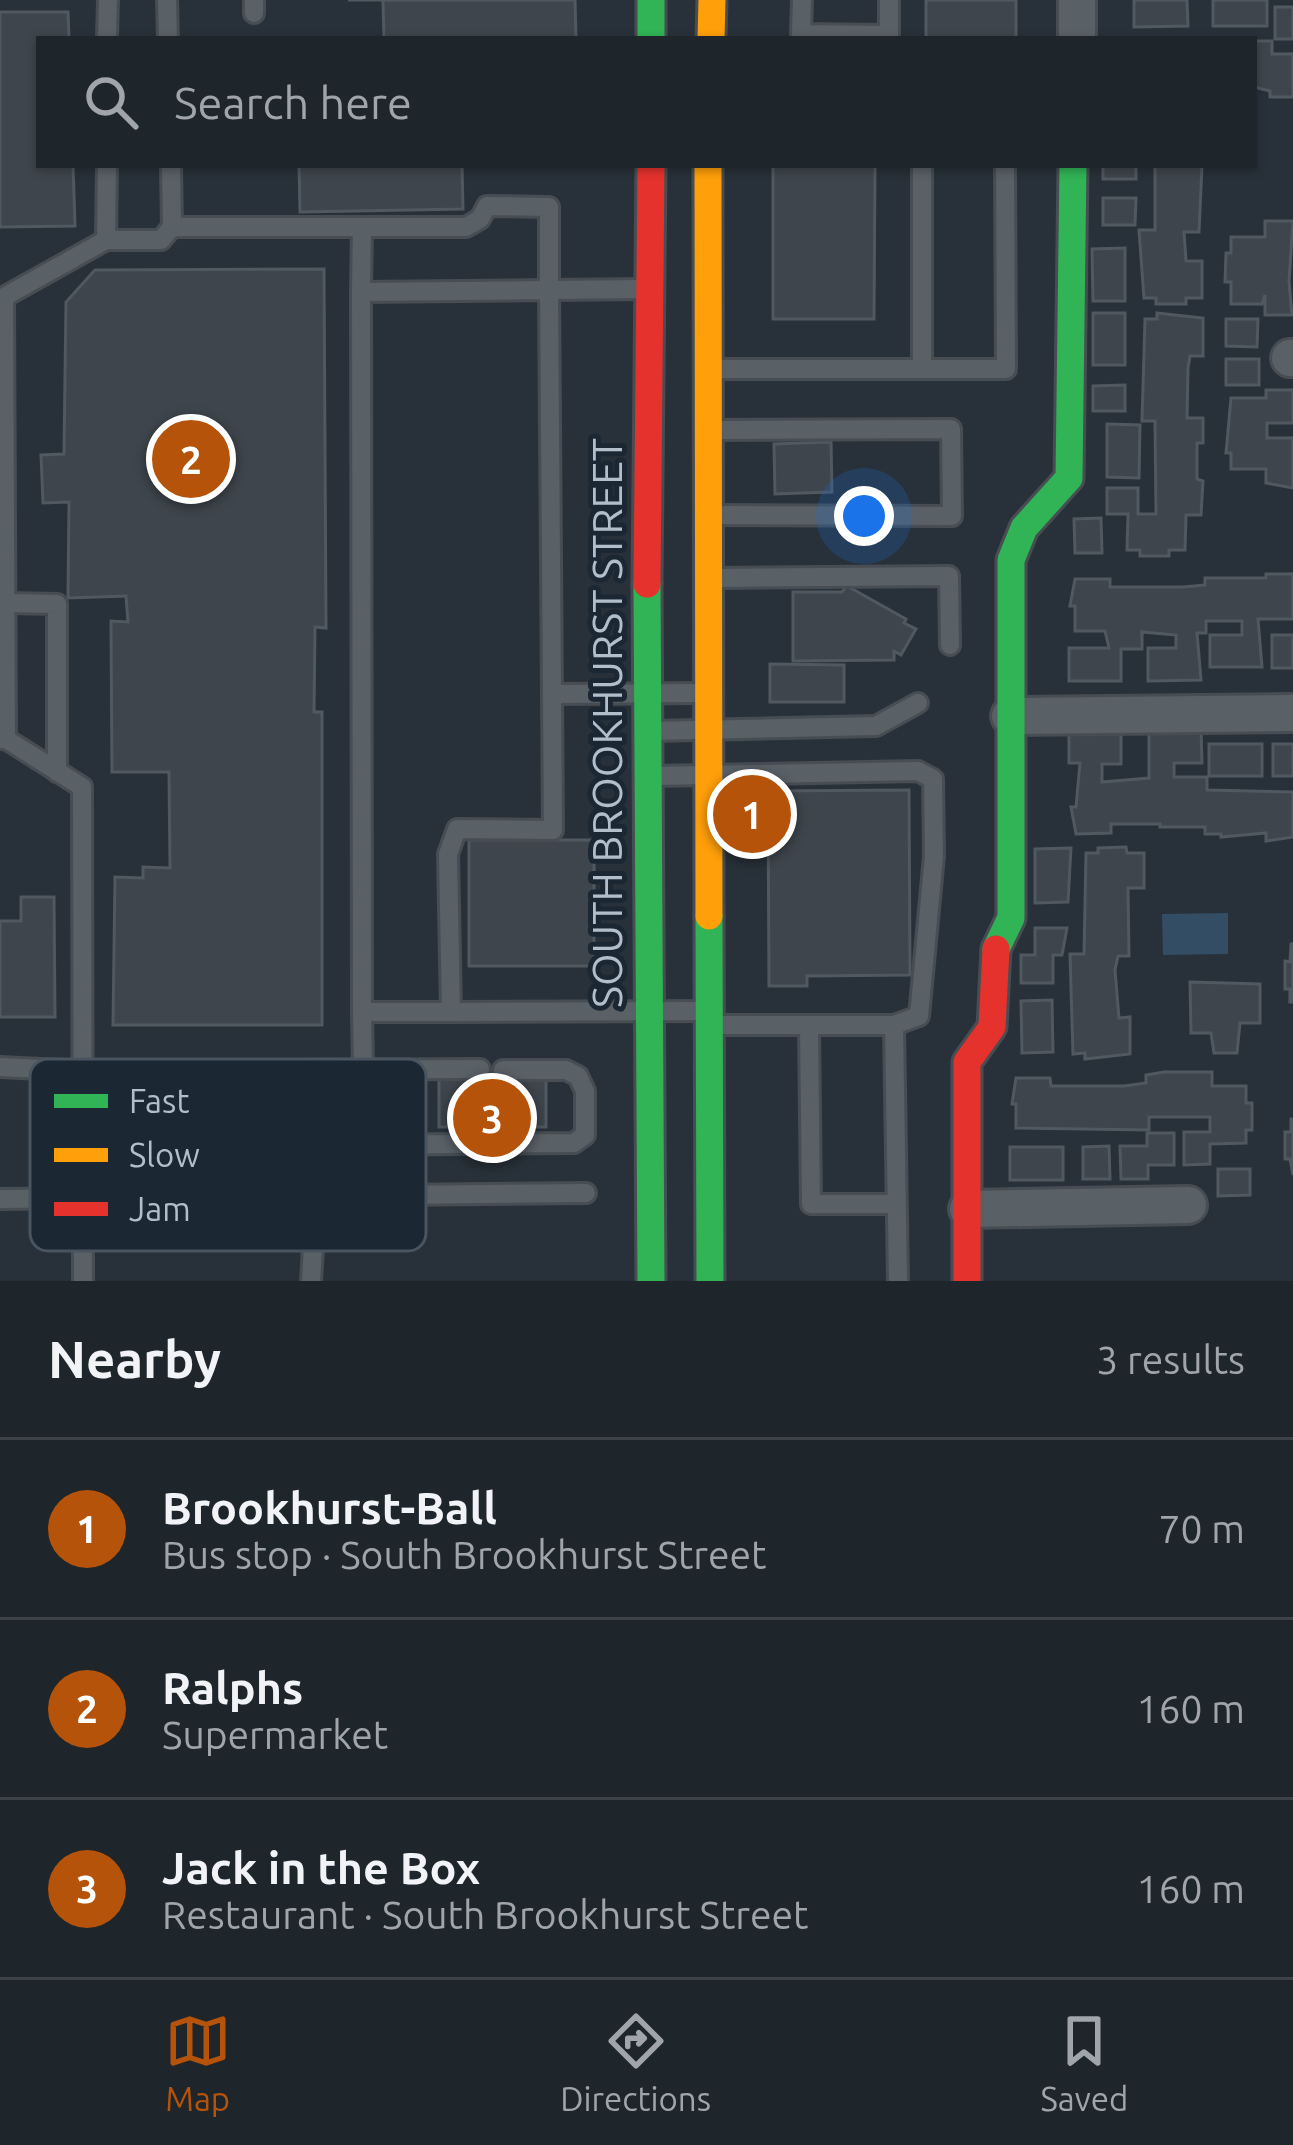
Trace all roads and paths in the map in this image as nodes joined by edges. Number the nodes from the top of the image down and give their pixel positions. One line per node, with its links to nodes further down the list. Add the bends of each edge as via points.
1 (108, 0): 8 (lane)
2 (167, 0): 9 (lane)
3 (651, 0): 10 (main road)
4 (712, 0): 11 (main road)
5 (802, 0): 12 (lane, via 802,34)
6 (889, 0): 13 (lane)
7 (1078, 0): 14 (street)
8 (107, 36)
9 (168, 36)
10 (651, 36)
11 (711, 36)
12 (860, 36)
13 (889, 36)
14 (1077, 36)
15 (106, 168): 24 (lane)
16 (171, 168): 23 (lane)
17 (650, 168): 25 (main road, SOUTH BROOKHURST STREET)
18 (707, 168): 28 (main road)
19 (922, 168): 29 (lane)
20 (1005, 168): 29 (lane, via 1006,369)
21 (1072, 168): 40 (main road, via 1069,478 1024,529 1011,560)
22 (362, 226): 23 (lane); 26 (lane, via 466,226 487,206 550,207); 27 (lane)
23 (172, 227): 24 (lane, via 161,241)
24 (106, 240): 33 (lane, via 4,297)
25 (650, 289): 26 (lane); 35 (main road, SOUTH BROOKHURST STREET)
26 (549, 290): 27 (lane); 37 (lane)
27 (361, 292): 47 (lane)
28 (706, 369): 29 (lane); 30 (main road)
29 (922, 369)
30 (706, 430): 31 (main road); 31 (lane, via 951,429 952,516)
31 (706, 515): 32 (main road)
32 (706, 578): 34 (lane, via 949,576); 36 (main road)
33 (8, 603): 43 (lane); 44 (lane, via 57,604)
34 (950, 644)
35 (646, 693): 36 (lane); 37 (lane); 42 (main road, SOUTH BROOKHURST STREET)
36 (707, 693): 41 (main road)
37 (553, 694): 48 (lane, via 553,830 457,830 448,854)
38 (918, 703): 41 (lane, via 876,726)
39 (1293, 713): 40 (street)
40 (1010, 716): 65 (main road, via 1011,918 996,946 992,1027 967,1063)
41 (707, 729): 42 (lane); 45 (main road)
42 (646, 732): 46 (main road, SOUTH BROOKHURST STREET)
43 (3, 739): 44 (lane)
44 (57, 772): 53 (lane, via 82,787)
45 (707, 773): 46 (lane); 50 (main road); 52 (lane, via 918,771 933,779 919,1016)
46 (647, 776): 49 (main road, SOUTH BROOKHURST STREET)
47 (362, 1012): 48 (lane); 54 (lane)
48 (452, 1012): 49 (lane)
49 (649, 1012): 50 (lane); 68 (main road, SOUTH BROOKHURST STREET)
50 (709, 1018): 51 (lane); 69 (main road)
51 (809, 1025): 52 (lane); 63 (lane, via 811,1204)
52 (894, 1025): 63 (lane)
53 (83, 1059)
54 (363, 1059)
55 (0, 1067): 56 (lane)
56 (30, 1068)
57 (426, 1069): 58 (lane)
58 (480, 1069)
59 (503, 1070): 60 (lane, via 578,1076 585,1135 574,1143)
60 (426, 1144)
61 (586, 1193): 62 (lane)
62 (426, 1195)
63 (896, 1204): 70 (lane)
64 (1188, 1204): 65 (street)
65 (968, 1209): 71 (main road)
66 (313, 1251): 67 (lane)
67 (311, 1281)
68 (651, 1281)
69 (710, 1281)
70 (898, 1281)
71 (967, 1281)

